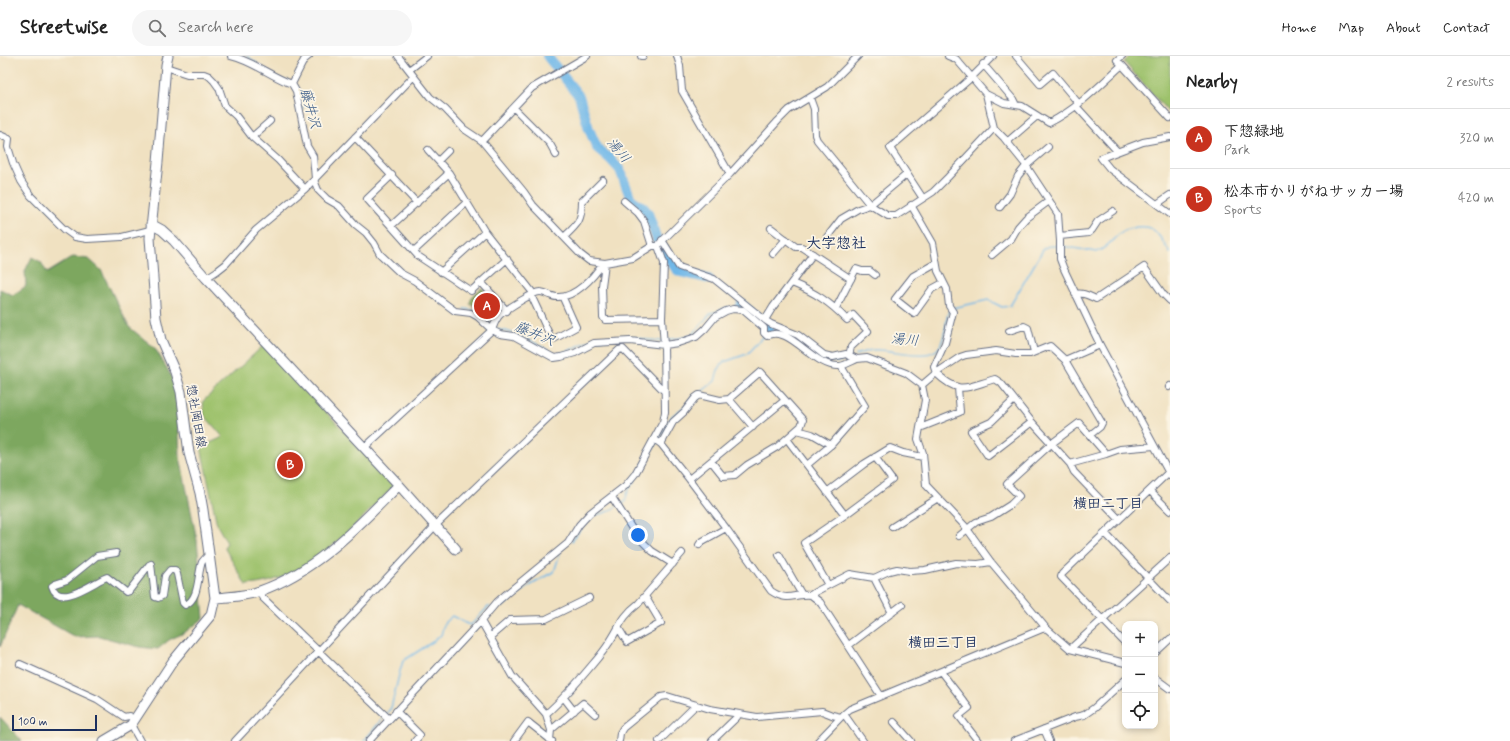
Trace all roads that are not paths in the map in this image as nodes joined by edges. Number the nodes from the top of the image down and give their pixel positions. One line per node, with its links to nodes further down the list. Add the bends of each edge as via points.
1 (168, 56): 15 (main road, 惣社岡田線)
2 (231, 56): 19 (street, via 255,64 279,79)
3 (309, 56): 19 (street, via 304,60)
4 (398, 56): 16 (street)
5 (427, 56): 16 (street)
6 (587, 56): 24 (street, via 532,88)
7 (677, 56): 43 (street, via 682,91)
8 (858, 56): 21 (street, via 828,87)
9 (948, 56): 17 (street, via 956,59)
10 (993, 56): 13 (street)
11 (1016, 56): 23 (street, via 1040,84 1053,73)
12 (1122, 56): 14 (street, via 1118,60)
13 (984, 64): 17 (street); 22 (street)
14 (1122, 65): 23 (street); 26 (street)
15 (166, 66): 31 (street, via 187,74 204,74 214,80 225,106); 62 (main road, 惣社岡田線)
16 (409, 70): 18 (street)
17 (972, 76): 20 (street); 44 (street, via 890,148)
18 (414, 77): 32 (street); 33 (street, via 430,97 464,129)
19 (293, 82): 46 (street, via 307,146 313,156)
20 (986, 94): 22 (street, via 1004,103); 28 (street)
21 (810, 98): 43 (street, via 789,110); 56 (street, via 814,109 817,140)
22 (1016, 105): 25 (street)
23 (1077, 105): 25 (street, via 1049,123); 38 (street)
24 (514, 108): 33 (street); 39 (street, via 550,144)
25 (1037, 116): 34 (street)
26 (1170, 118)
27 (270, 121): 31 (street)
28 (994, 128): 34 (street); 50 (street, via 933,192)
29 (0, 135): 62 (street, via 9,139 8,147 13,163 31,196 75,237 122,237)
30 (1170, 136): 38 (street)
31 (252, 137): 48 (street, via 278,160)
32 (355, 137): 45 (street); 46 (street)
33 (482, 141): 67 (street, via 533,206)
34 (1007, 142): 41 (street)
35 (1048, 147): 41 (street)
36 (428, 150): 40 (street)
37 (448, 151): 40 (street)
38 (1117, 152): 55 (street, via 1101,158 1110,169)
39 (556, 155)
40 (438, 160): 42 (street)
41 (1026, 166): 52 (street); 58 (street)
42 (449, 173): 53 (street); 54 (street)
43 (730, 174): 69 (street)
44 (907, 174): 50 (street); 56 (street)
45 (392, 175): 53 (street); 61 (street, via 367,199)
46 (314, 180): 48 (street); 93 (street, via 318,190 339,206 366,233 380,254 400,273 455,311 471,313)
47 (603, 180): 67 (street, via 582,201 580,222)
48 (304, 189): 80 (street, via 256,230 226,264)
49 (1170, 195): 55 (street)
50 (922, 197): 57 (street)
51 (624, 201): 70 (street, via 644,221)
52 (1049, 201): 66 (street, via 1058,214); 74 (street, via 1026,218 1011,239)
53 (417, 202): 61 (street)
54 (466, 202): 64 (street); 71 (street)
55 (1157, 204): 60 (street)
56 (870, 205): 57 (street, via 888,216 896,216); 65 (street, via 841,219)
57 (911, 205): 77 (street, via 933,243)
58 (1000, 207)
59 (1113, 211): 66 (street, via 1098,221 1088,233)
60 (1170, 214)
61 (391, 226): 71 (street)
62 (151, 227): 80 (main road, via 162,230 174,241); 147 (main road, 惣社岡田線, via 157,330 181,392 189,453 200,493)
63 (771, 228): 68 (street)
64 (485, 232): 75 (street); 78 (street)
65 (827, 236)
66 (1060, 236): 86 (street, via 1060,259)
67 (564, 237): 76 (street, via 589,261)
68 (786, 239): 72 (street); 73 (street, via 796,247 802,247)
69 (662, 240): 70 (street); 92 (street, via 679,267 714,279)
70 (655, 246): 76 (street, via 633,258); 91 (street, via 664,262)
71 (414, 251): 78 (street)
72 (774, 254)
73 (813, 254): 81 (street); 83 (street)
74 (992, 255)
75 (507, 258): 82 (street); 85 (street)
76 (604, 263): 87 (street, via 582,286); 91 (street, via 602,286 605,320)
77 (936, 263): 84 (street); 84 (street, via 912,276 895,299 914,314 932,289)
78 (441, 272): 82 (street, via 471,291)
79 (875, 275): 81 (street, via 870,271 856,269)
80 (206, 278): 120 (main road)
81 (851, 280): 89 (street)
82 (480, 282): 90 (street)
83 (792, 283): 89 (street, via 815,292); 92 (street)
84 (943, 283): 102 (street, via 953,312 945,343 934,367)
85 (532, 294): 87 (street, via 541,291); 87 (street, via 552,340 576,327); 90 (street)
86 (1075, 294): 88 (street, via 1080,292 1096,299 1144,268); 96 (street)
87 (563, 298)
88 (1170, 302)
89 (836, 308): 98 (street, via 847,320 853,314 868,331 851,347)
90 (507, 311): 93 (street, via 500,315)
91 (662, 319): 95 (street)
92 (765, 320): 98 (street, via 798,335 824,355)
93 (493, 328): 95 (street, via 500,334 514,336 554,358 575,353 594,343 630,341); 120 (street)
94 (1009, 331): 97 (street, via 1024,326 1028,328)
95 (664, 344): 101 (street, via 678,343 696,337 719,314 733,309 743,310 764,328 767,336 775,333 787,337 824,363); 105 (street)
96 (1100, 345): 100 (street); 119 (street)
97 (1034, 352): 100 (street, via 1050,346); 102 (street, via 1016,354 996,351 966,355)
98 (849, 356): 99 (street)
99 (857, 359): 101 (street); 103 (street, via 867,358 906,373)
100 (1065, 360): 113 (street, via 1102,423)
101 (841, 366): 118 (street, via 864,406)
102 (936, 373): 103 (street); 104 (street, via 946,383)
103 (922, 385): 111 (street, via 925,400)
104 (958, 388): 108 (street, via 973,387 995,379); 111 (street, via 960,412)
105 (664, 391): 114 (street, via 663,422); 137 (street, via 623,349 619,350)
106 (730, 399): 107 (street, via 760,372); 110 (street); 116 (street, via 720,400 700,395 695,398 674,422)
107 (785, 400): 110 (street); 112 (street, via 804,420)
108 (1014, 400): 109 (street); 109 (street, via 991,422 971,431 988,456)
109 (1032, 422): 117 (street)
110 (753, 427): 124 (street)
111 (920, 428): 123 (street, via 918,439)
112 (797, 430): 115 (street); 118 (street, via 812,434)
113 (1090, 435): 117 (street, via 1079,423); 121 (street)
114 (654, 439): 116 (street); 132 (street, via 635,474)
115 (787, 439): 124 (street, via 735,475 723,476); 126 (street)
116 (661, 444): 128 (street)
117 (1051, 444): 125 (street); 140 (street, via 1007,484 1018,496 1010,505 991,517 976,522)
118 (831, 445): 126 (street)
119 (1154, 446): 121 (street, via 1120,449); 127 (street)
120 (364, 448): 129 (main road)
121 (1106, 454): 125 (street)
122 (875, 457): 123 (street, via 890,448); 131 (street); 135 (street, via 892,480)
123 (924, 457): 133 (street, via 926,485)
124 (711, 461): 128 (street)
125 (1070, 464): 136 (street, via 1074,472)
126 (807, 465): 131 (street)
127 (1169, 473): 130 (street)
128 (689, 479): 139 (street)
129 (399, 485): 137 (main road); 155 (main road, via 331,551 298,573)
130 (1150, 491): 134 (street); 136 (street)
131 (828, 492): 135 (street)
132 (612, 497): 151 (street, via 636,535 652,551); 165 (street, via 579,525 568,543 497,602)
133 (938, 498): 138 (street); 140 (street)
134 (1170, 511)
135 (846, 515): 154 (street, via 804,543)
136 (1119, 519): 141 (street)
137 (436, 526): 144 (main road); 174 (street)
138 (892, 527)
139 (726, 528): 143 (street); 158 (street, via 771,591 785,597)
140 (968, 529): 142 (street); 150 (street)
141 (1105, 533): 153 (street); 164 (street, via 1061,577)
142 (959, 536)
143 (698, 545)
144 (456, 549)
145 (116, 553): 147 (street, via 97,556 67,580 52,586 53,590 58,594 69,595 86,590 107,577 129,592 152,564 155,596 162,596 165,576 170,570 175,570 185,605 190,603 194,596 203,561)
146 (682, 553): 151 (street)
147 (209, 555): 159 (main road, 惣社岡田線)
148 (779, 555): 158 (street)
149 (1170, 558): 153 (street)
150 (991, 562): 152 (street, via 956,563 926,570 897,569); 167 (street)
151 (672, 564): 157 (street)
152 (874, 578): 154 (street, via 850,574); 163 (street)
153 (1147, 579): 161 (street); 164 (street)
154 (828, 585): 156 (street)
155 (260, 591): 159 (main road); 174 (street, via 262,597)
156 (811, 595): 158 (street); 171 (street, via 820,602)
157 (645, 596): 166 (street, via 629,611); 166 (street, via 661,623 627,642)
158 (802, 596)
159 (215, 598): 191 (main road, 惣社岡田線, via 211,615 173,661)
160 (589, 598): 168 (street, via 546,619 510,620)
161 (1170, 601)
162 (902, 605): 163 (street)
163 (892, 613): 171 (street)
164 (1102, 620): 170 (street); 172 (street)
165 (481, 621): 168 (street); 185 (street)
166 (618, 627): 182 (street, via 609,643)
167 (1046, 628): 172 (street); 177 (street)
168 (490, 637): 186 (street, via 512,676)
169 (1170, 639): 173 (street)
170 (1122, 641)
171 (849, 645): 181 (street)
172 (1070, 649): 175 (street)
173 (1158, 650)
174 (318, 652): 190 (street); 198 (street)
175 (1122, 662)
176 (20, 664): 191 (street, via 97,699 124,717 129,716)
177 (941, 672): 181 (street); 208 (street, via 969,708 959,716)
178 (1158, 680): 180 (street)
179 (1122, 683): 193 (street, via 1084,715)
180 (1170, 689)
181 (881, 696): 189 (street, via 850,709)
182 (564, 698): 184 (street); 186 (street)
183 (696, 705): 188 (street); 202 (street, via 667,696 661,697 623,728); 203 (street)
184 (574, 710): 187 (street, via 584,703); 194 (street)
185 (396, 711): 190 (street); 200 (street, via 420,735)
186 (546, 714): 194 (street)
187 (595, 714)
188 (738, 714): 189 (street, via 757,717 822,711); 204 (street)
189 (842, 716): 205 (street); 206 (street)
190 (389, 719): 199 (street)
191 (133, 722): 196 (main road, 惣社岡田線); 197 (street)
192 (894, 722): 207 (street)
193 (1044, 729): 209 (street); 210 (street)
194 (551, 730): 195 (street)
195 (551, 740): 201 (street, via 528,722)
196 (104, 741)
197 (140, 741)
198 (235, 741)
199 (369, 741)
200 (415, 741)
201 (514, 741)
202 (619, 741)
203 (659, 741)
204 (712, 741)
205 (818, 741)
206 (863, 741)
207 (911, 741)
208 (978, 741)
209 (1014, 741)
210 (1049, 741)

